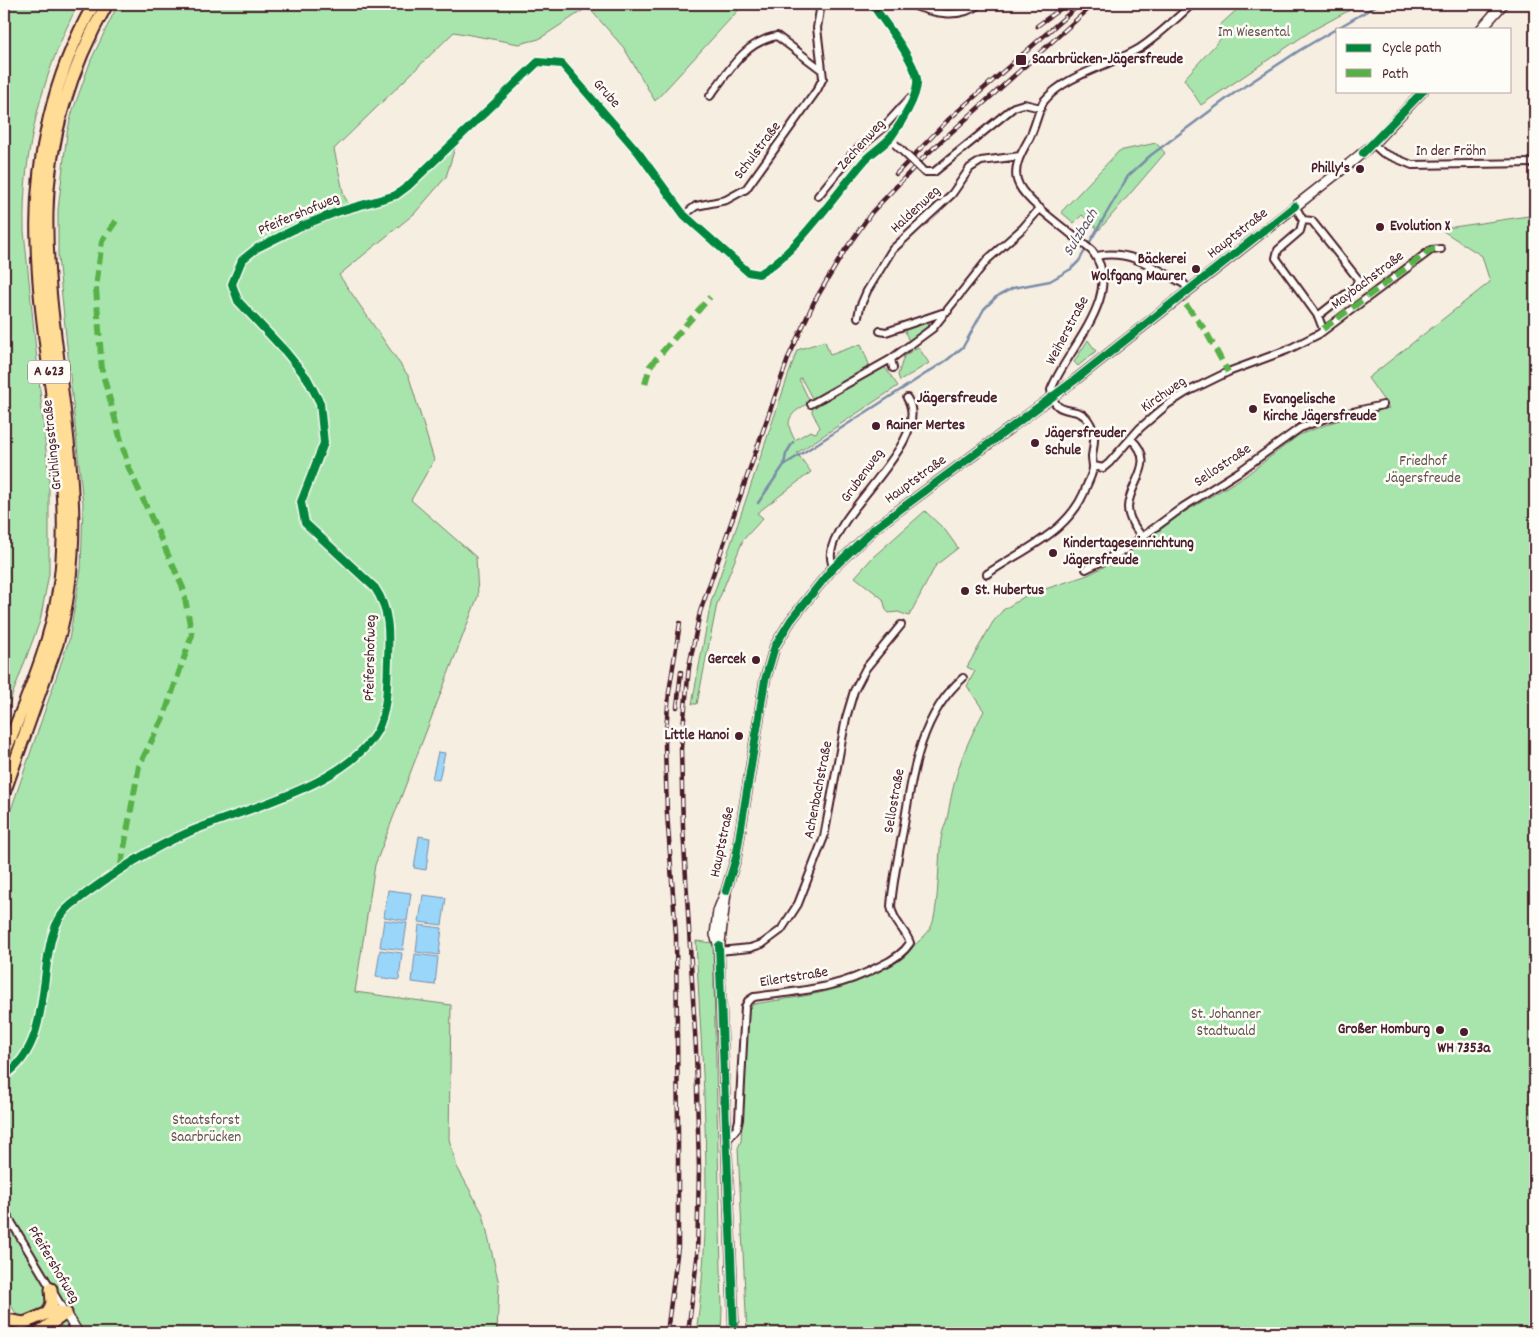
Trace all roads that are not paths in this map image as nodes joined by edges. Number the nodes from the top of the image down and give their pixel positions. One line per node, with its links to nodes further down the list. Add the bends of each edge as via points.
1 (94, 4): 48 (highway, A 623, via 75,41 56,93 39,176 36,242 62,483 62,559 57,601 47,643)
2 (106, 4): 49 (highway, Grühlingsstraße / A 623, via 84,47 66,98 54,144 47,210 49,278 73,496 70,580 57,644)
3 (821, 4): 10 (street, Schulstraße, via 816,28)
4 (872, 4): 12 (street, Zechenweg, via 913,67 917,79)
5 (910, 4): 6 (street, via 942,13 972,10)
6 (979, 4)
7 (1192, 4): 14 (street, via 1141,47 1081,74 1051,95)
8 (1503, 4): 9 (main road)
9 (1482, 28)
10 (822, 70): 13 (street, via 777,36 771,37 746,50); 23 (street, Schulstraße, via 823,78 817,90 746,189 726,200 696,206)
11 (1421, 92): 16 (main road, Hauptstraße)
12 (913, 94): 15 (street, Zechenweg, via 906,115); 20 (street, Zechenweg, via 880,130 854,152)
13 (710, 96)
14 (1041, 108): 15 (street, bridge, via 1024,104 1014,108 934,172 924,172); 17 (street, via 1036,127)
15 (890, 139): 27 (street, Zechenweg, via 865,160 775,263 759,274)
16 (1374, 144): 18 (street, In der Fröhn, via 1383,153 1412,165); 21 (main road, Hauptstraße)
17 (1020, 156): 22 (street, via 1016,173 1018,184); 31 (street, Haldenweg, via 981,161 970,168 952,194 892,250 867,290)
18 (1535, 163)
19 (429, 168): 23 (street, Grube, via 538,62 555,62 562,64 638,152); 52 (street, Pfeifershofweg, via 396,195 337,212 257,248 242,260 232,284 238,300 307,378 320,403 324,443 304,492 301,511 305,523 383,599 388,631 387,692 377,731 364,748 329,775 277,800 184,834 120,870 67,908 50,943 43,999 31,1041 22,1059)
20 (818, 196)
21 (1296, 206): 24 (street, Maybachstraße); 28 (main road, Hauptstraße)
22 (1040, 208): 26 (street); 29 (street, via 988,259)
23 (684, 215): 27 (street, Grube)
24 (1303, 220): 30 (street, Maybachstraße, via 1300,231 1278,250 1276,258); 30 (street, Maybachstraße, via 1312,221 1358,280 1356,286)
25 (1441, 249): 32 (street, Maybachstraße, via 1431,250)
26 (1097, 256): 28 (street, via 1115,255 1146,262); 37 (street, Weiherstraße, via 1102,290 1096,309 1053,384)
27 (748, 272)
28 (1189, 290): 37 (main road, Hauptstraße)
29 (949, 310): 33 (street, via 886,332); 34 (street, via 925,335)
30 (1318, 316): 32 (street, Maybachstraße)
31 (858, 317)
32 (1323, 329): 40 (street, Kirchweg, via 1287,350 1228,372 1187,392 1152,417)
33 (880, 331)
34 (891, 358): 35 (street); 38 (street)
35 (893, 368)
36 (907, 398): 43 (street, Grubenweg, via 913,414 908,430 838,535 830,553)
37 (1052, 398): 41 (street, via 1062,410 1078,412 1088,420 1096,437); 43 (main road, Hauptstraße, via 898,509)
38 (812, 404)
39 (1383, 405): 42 (street, Sellostraße, via 1326,418 1300,428)
40 (1131, 439): 41 (street, Kirchweg, via 1109,464 1103,468); 42 (street, via 1139,448 1142,464 1128,508)
41 (1094, 466): 45 (street, via 1083,498 1072,516)
42 (1143, 538): 44 (street, Sellostraße)
43 (833, 568): 51 (main road, Hauptstraße, via 792,620 771,657 736,858 726,892)
44 (1086, 569)
45 (988, 574)
46 (901, 625): 51 (street, Achenbachstraße, via 866,668 854,690 824,837 798,904 781,930 762,944 750,948)
47 (963, 678): 50 (street, Sellostraße, via 932,717 911,778 891,906 894,919)
48 (4, 754)
49 (4, 793)
50 (908, 937): 53 (street, Eilertstraße, via 910,943 901,953 852,979 814,990 754,997 748,1001 742,1041 739,1120)
51 (719, 948): 53 (main road, Hauptstraße)
52 (4, 1076)
53 (727, 1140): 62 (main road, Hauptstraße)
54 (4, 1210): 55 (street, Pfeifershofweg)
55 (51, 1289): 56 (highway, via 52,1303); 57 (street, Pfeifershofweg)
56 (48, 1313): 57 (highway, via 58,1311); 58 (highway, via 30,1322 18,1323)
57 (66, 1314): 60 (highway); 61 (main road, Pfeifershofweg)
58 (5, 1318): 59 (highway)
59 (14, 1333)
60 (38, 1333)
61 (78, 1333)
62 (734, 1333)

